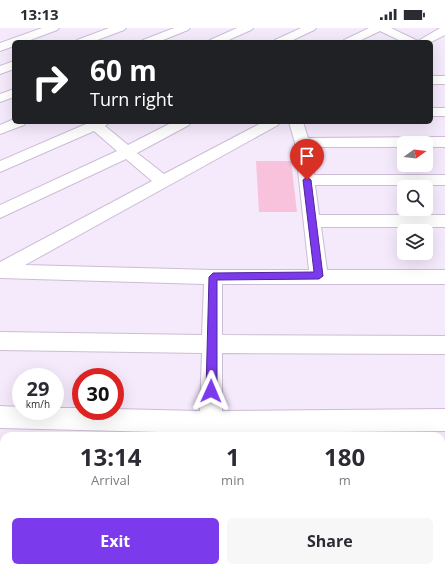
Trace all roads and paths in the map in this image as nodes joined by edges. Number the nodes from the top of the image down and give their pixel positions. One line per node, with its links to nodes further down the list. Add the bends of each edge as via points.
1 (53, 28): 10 (street)
2 (120, 28): 11 (street)
3 (184, 28): 9 (street)
4 (247, 28): 14 (street)
5 (310, 28): 15 (street)
6 (378, 28): 16 (street)
7 (382, 28): 17 (street)
8 (445, 30): 18 (street)
9 (164, 31): 12 (street); 13 (street)
10 (18, 40)
11 (87, 40)
12 (151, 40)
13 (179, 40)
14 (219, 40)
15 (284, 40)
16 (352, 40)
17 (409, 40)
18 (427, 40)
19 (12, 42): 20 (street)
20 (0, 46): 21 (street)
21 (12, 55)
22 (12, 66): 23 (street)
23 (0, 70)
24 (433, 80): 25 (street)
25 (445, 80)
26 (12, 94): 27 (street)
27 (0, 98)
28 (433, 112): 29 (street)
29 (445, 112)
30 (14, 124): 36 (street)
31 (94, 124): 40 (street)
32 (97, 124): 39 (street)
33 (180, 124): 39 (street)
34 (269, 124): 43 (street)
35 (297, 124): 38 (street)
36 (0, 130)
37 (445, 142): 38 (street)
38 (302, 143): 41 (street)
39 (127, 152): 43 (street); 44 (street)
40 (0, 167)
41 (307, 180): 42 (street); 45 (street)
42 (445, 180)
43 (162, 181): 47 (street)
44 (0, 212)
45 (312, 221): 46 (street); 48 (street)
46 (445, 221)
47 (0, 271): 50 (street)
48 (319, 276): 49 (street); 50 (street)
49 (445, 276)
50 (213, 277): 52 (street)
51 (0, 341): 52 (street)
52 (212, 344): 53 (street); 56 (street)
53 (445, 344)
54 (0, 417): 56 (street)
55 (445, 420): 56 (street)
56 (211, 429)

